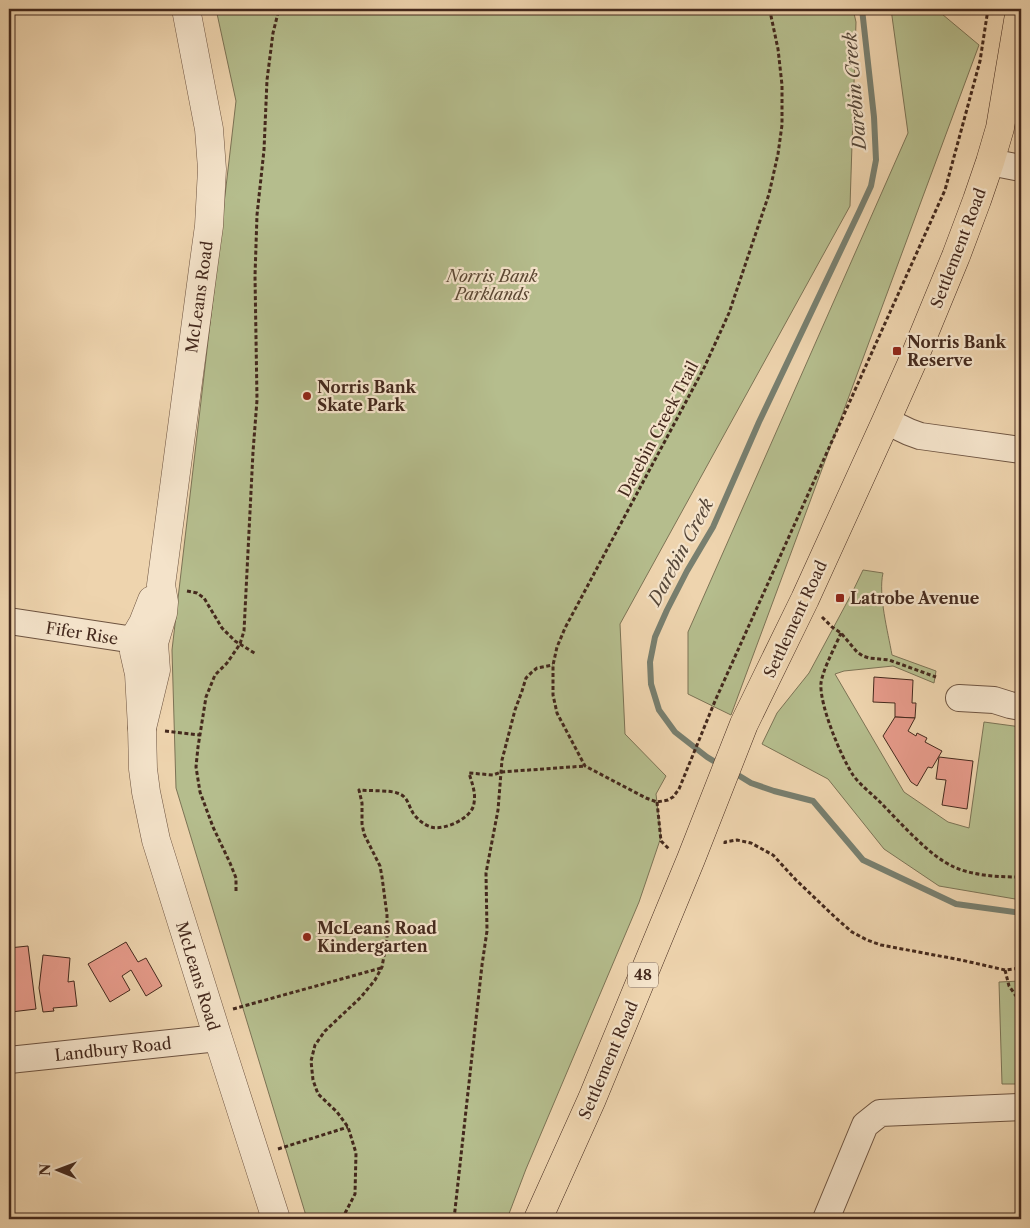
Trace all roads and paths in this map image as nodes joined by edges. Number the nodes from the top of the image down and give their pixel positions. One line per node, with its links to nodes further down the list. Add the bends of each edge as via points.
1 (186, 9): 10 (street, McLeans Road, via 209,129 212,169 205,253)
2 (278, 9): 15 (path, via 267,80 257,215 257,400 244,631)
3 (771, 9): 17 (path, Darebin Creek Trail, via 782,85 782,125 769,194 729,313 704,368 565,628)
4 (988, 9): 25 (path, via 980,61 945,190 715,702 680,790 674,797)
5 (1020, 9): 6 (main road, Settlement Road / 48, via 1000,128)
6 (990, 162): 7 (street); 8 (main road, Settlement Road / 48, via 956,256)
7 (1021, 168)
8 (886, 421): 9 (street, via 920,436); 11 (main road, Settlement Road / 48)
9 (1021, 450)
10 (160, 585): 14 (street, McLeans Road, via 163,613); 15 (path, via 197,593 204,598 222,628)
11 (805, 599): 13 (path); 27 (main road, Settlement Road / 48, via 744,724)
12 (9, 622): 14 (street, Fifer Rise)
13 (841, 633): 18 (path, via 863,656 889,660); 28 (path, via 826,668 823,698 839,750 854,776 942,861 977,874)
14 (144, 642): 21 (street, McLeans Road, via 156,670)
15 (240, 644): 16 (path); 22 (path, via 215,675 206,697)
16 (256, 654)
17 (553, 666): 23 (path, Darebin Creek Trail, via 552,695 557,714); 24 (path, via 537,668 526,678)
18 (936, 677)
19 (959, 698): 20 (street, via 994,700)
20 (1021, 707)
21 (142, 728): 22 (path); 34 (street, McLeans Road, via 143,769 156,840)
22 (200, 735): 29 (path, via 196,767 200,792 236,878)
23 (585, 766): 24 (path); 25 (path)
24 (501, 772): 30 (path, via 493,775 469,773 474,806 455,824 442,827 432,828 422,823 406,797 396,792 359,790 364,834 380,866 387,915); 41 (path, via 498,810 486,873 487,931)
25 (658, 802): 27 (path, via 662,841 672,851)
26 (722, 850): 32 (path, via 725,842 737,840 773,854 837,919 868,940)
27 (691, 859): 42 (main road, Settlement Road / 48, via 592,1099)
28 (1021, 877)
29 (236, 891)
30 (382, 967): 34 (path); 37 (path, via 361,996 325,1031 315,1045 311,1062 318,1094)
31 (1021, 968): 32 (path)
32 (1005, 970): 33 (path, via 1009,986)
33 (1021, 1003)
34 (214, 1026): 35 (street, Landbury Road); 38 (street, McLeans Road)
35 (9, 1060)
36 (1021, 1107): 43 (street, via 880,1113 865,1125)
37 (348, 1127): 38 (path); 40 (path, via 356,1153 356,1179 355,1194)
38 (256, 1155): 39 (street, McLeans Road)
39 (276, 1219)
40 (342, 1219)
41 (454, 1219)
42 (538, 1219)
43 (826, 1219)

